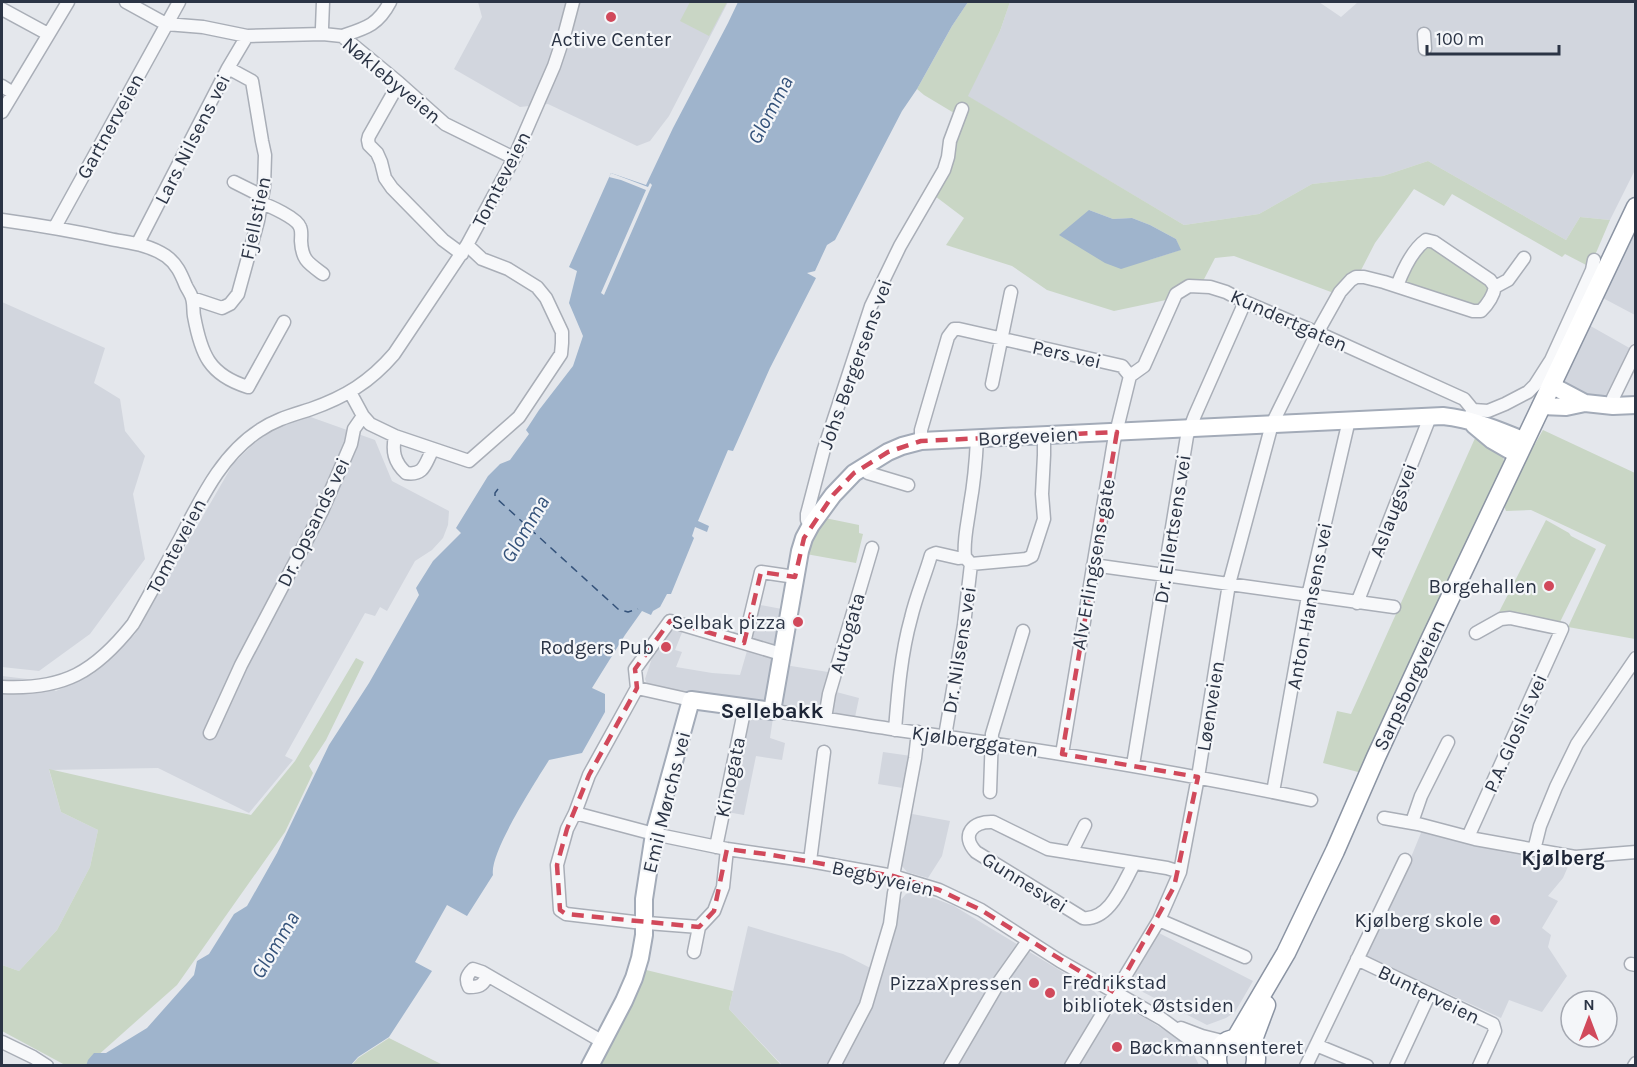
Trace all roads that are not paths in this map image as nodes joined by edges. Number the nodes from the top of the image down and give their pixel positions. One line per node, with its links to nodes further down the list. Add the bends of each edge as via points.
1 (68, 2): 9 (street)
2 (126, 2): 8 (street, Nøklebyveien)
3 (179, 2): 8 (street, Gartnerveien)
4 (323, 2): 10 (street)
5 (390, 2): 13 (street, via 369,27)
6 (573, 2): 21 (street, Tomteveien, via 555,66)
7 (2, 9): 9 (street)
8 (166, 24): 12 (street, Nøklebyveien); 26 (street, Gartnerveien)
9 (48, 34): 18 (street)
10 (323, 34): 12 (street, Nøklebyveien); 13 (street, Nøklebyveien)
11 (1424, 34): 14 (street)
12 (247, 36): 15 (street, Lars Nilsens vei)
13 (342, 36): 16 (street, Nøklebyveien)
14 (1425, 49)
15 (228, 68): 23 (street, Fjellstien, via 252,81 266,155); 27 (street, Lars Nilsens vei)
16 (399, 82): 21 (street, Nøklebyveien, via 445,124); 28 (street, via 368,140 369,145 377,153 392,188 443,240)
17 (2, 86): 18 (street)
18 (13, 93): 20 (street)
19 (962, 109): 64 (street, Johs Bergersens vei, via 944,170 871,306 824,449 807,513)
20 (2, 112)
21 (514, 158): 28 (street, Tomteveien)
22 (234, 182): 23 (street)
23 (261, 200): 31 (street, via 295,220 300,226 304,258); 35 (street, Fjellstien, via 238,294 222,308)
24 (1635, 207): 43 (highway, Sarpsborgveien)
25 (2, 220): 26 (street)
26 (55, 227): 27 (street)
27 (138, 243): 35 (street, via 167,257 177,267)
28 (464, 250): 44 (street, Tomteveien, via 394,354 381,370); 61 (street, via 537,287 562,332 561,354 519,417 469,461)
29 (1524, 258): 33 (street, via 1508,280)
30 (1594, 260): 49 (street, via 1561,338 1535,385 1506,404)
31 (323, 274)
32 (1397, 286): 33 (street, via 1473,312 1487,305); 33 (street, via 1419,245 1426,240); 38 (street, Løenveien, via 1356,277 1340,292)
33 (1495, 287)
34 (1011, 292): 39 (street)
35 (192, 298): 37 (street, via 198,338 211,366 248,387)
36 (1245, 302): 38 (street, Kundertgaten); 41 (street, Kundertgaten, via 1210,287 1189,286 1176,294 1144,366); 54 (street, Dr. Ellertsens vei)
37 (284, 322)
38 (1317, 333): 49 (street, Kundertgaten, via 1464,399); 53 (street, Løenveien)
39 (1001, 339): 41 (street, Pers vei, via 1122,366); 42 (street); 59 (street, Pers vei, via 954,329 948,337)
40 (1635, 351): 48 (street)
41 (1130, 376): 55 (street, Alv Erlingsens gate)
42 (992, 384)
43 (1551, 385): 45 (main road); 47 (highway, Sarpsborgveien)
44 (350, 392): 50 (street); 79 (street, Tomteveien, via 262,428 229,457 209,485 133,624 99,661 80,674 52,684)
45 (1585, 403): 47 (main road); 48 (main road)
46 (1635, 405): 48 (main road)
47 (1541, 406): 60 (highway, Sarpsborgveien)
48 (1613, 406)
49 (1470, 415): 51 (main road, Borgeveien); 60 (main road, via 1492,440)
50 (363, 416): 57 (street, via 370,424); 87 (street, Dr. Opsands vei, via 354,429 322,511 241,664)
51 (1428, 417): 52 (main road, Borgeveien); 72 (street, Aslaugsvei)
52 (1349, 420): 53 (main road, Borgeveien); 71 (street, Anton Hansens vei)
53 (1272, 424): 54 (main road, Borgeveien); 70 (street, Løenveien)
54 (1189, 429): 55 (main road, Borgeveien); 68 (street, Dr. Ellertsens vei)
55 (1117, 432): 56 (main road, Borgeveien); 67 (street, Alv Erlingsens gate)
56 (1044, 435): 58 (main road, Borgeveien); 66 (street, via 1044,519 1032,556)
57 (395, 436): 61 (street); 61 (street, via 394,457 406,473 418,473 424,468)
58 (977, 439): 59 (main road, Borgeveien); 66 (street, Dr. Nilsens vei, via 963,547)
59 (921, 441): 62 (main road, Borgeveien, via 888,452)
60 (1522, 448): 127 (highway, Sarpsborgveien, via 1278,969)
61 (433, 449)
62 (863, 467): 63 (street, via 868,473); 64 (main road, Borgeveien, via 845,480)
63 (908, 485)
64 (811, 525): 69 (main road, Borgeveien)
65 (872, 548): 84 (street, Autogata)
66 (968, 560): 85 (street, via 931,555 905,642); 88 (street, Dr. Nilsens vei, via 964,625)
67 (1093, 565): 68 (street); 92 (street, Alv Erlingsens gate)
68 (1165, 575): 70 (street); 93 (street, Dr. Ellertsens vei)
69 (795, 577): 76 (street, via 761,572); 77 (main road, Borgeveien)
70 (1229, 584): 71 (street); 94 (street, Løenveien)
71 (1308, 596): 72 (street); 96 (street, Anton Hansens vei)
72 (1357, 603): 73 (street)
73 (1394, 607)
74 (1023, 631): 90 (street)
75 (1476, 633): 103 (street, P.A. Gloslis vei, via 1510,618 1562,629)
76 (744, 643): 77 (street); 80 (street, via 670,621 635,669)
77 (781, 654): 83 (main road, Borgeveien)
78 (1635, 658): 105 (street, via 1577,744 1540,826)
79 (2, 687)
80 (637, 688): 81 (street, Kjølberggaten); 98 (street, via 589,775)
81 (691, 700): 82 (main road, Kjølberggaten); 102 (main road, Emil Mørchs vei)
82 (745, 707): 83 (main road, Kjølberggaten); 104 (street, Kinogata)
83 (772, 711): 84 (street, Kjølberggaten)
84 (825, 718): 85 (street, Kjølberggaten)
85 (895, 729): 86 (street, Kjølberggaten)
86 (918, 732): 88 (street, Kjølberggaten); 112 (street)
87 (210, 733)
88 (945, 736): 90 (street, Kjølberggaten)
89 (1448, 742): 100 (street)
90 (992, 743): 92 (street, Kjølberggaten); 95 (street)
91 (824, 752): 109 (street)
92 (1062, 754): 93 (street, Kjølberggaten)
93 (1133, 765): 94 (street, Kjølberggaten)
94 (1198, 777): 96 (street, Kjølberggaten); 111 (street, Løenveien)
95 (990, 792)
96 (1273, 792): 97 (street, Kjølberggaten)
97 (1311, 800)
98 (575, 813): 102 (street, Begbyveien); 114 (street, via 557,865 560,910 566,914)
99 (1384, 818): 100 (street)
100 (1412, 822): 103 (street)
101 (1085, 825): 107 (street)
102 (654, 834): 104 (street, Begbyveien); 114 (main road, Emil Mørchs vei, via 644,898)
103 (1468, 837): 105 (street)
104 (721, 848): 109 (street, Begbyveien); 115 (street, via 723,887 714,911)
105 (1534, 850): 106 (street, via 1575,857)
106 (1635, 852)
107 (1071, 853): 110 (street, Gunnesvei); 110 (street, Gunnesvei, via 1048,849 993,822 976,824 968,838 976,852 1083,918 1104,912)
108 (1405, 860): 119 (street)
109 (810, 861): 112 (street, Begbyveien)
110 (1134, 864): 111 (street, Gunnesvei)
111 (1180, 872): 113 (street, Løenveien)
112 (895, 877): 116 (street, Begbyveien, via 939,890 981,910); 131 (street, via 890,924 866,1005)
113 (1159, 920): 118 (street); 121 (street, Løenveien)
114 (645, 922): 115 (street); 125 (main road, Emil Mørchs vei, via 634,978)
115 (699, 927): 117 (street)
116 (1028, 941): 121 (street, Begbyveien); 132 (street)
117 (693, 952)
118 (1245, 957)
119 (1357, 959): 122 (street, Bunterveien); 126 (street)
120 (488, 977): 125 (street)
121 (1115, 993): 123 (street, Begbyveien); 133 (street, Løenveien)
122 (1430, 995): 136 (street); 137 (street, Bunterveien, via 1493,1024 1495,1031)
123 (1162, 1019): 127 (street, Begbyveien); 128 (street, Begbyveien)
124 (2, 1042): 129 (street)
125 (603, 1042): 130 (main road, Emil Mørchs vei)
126 (1316, 1045): 134 (street); 135 (street)
127 (1248, 1052): 128 (highway, Sarpsborgveien, via 1221,1046)
128 (1217, 1062)
129 (47, 1065)
130 (590, 1065)
131 (834, 1065)
132 (950, 1065)
133 (1071, 1065)
134 (1306, 1065)
135 (1367, 1065)
136 (1396, 1065)
137 (1479, 1065)

